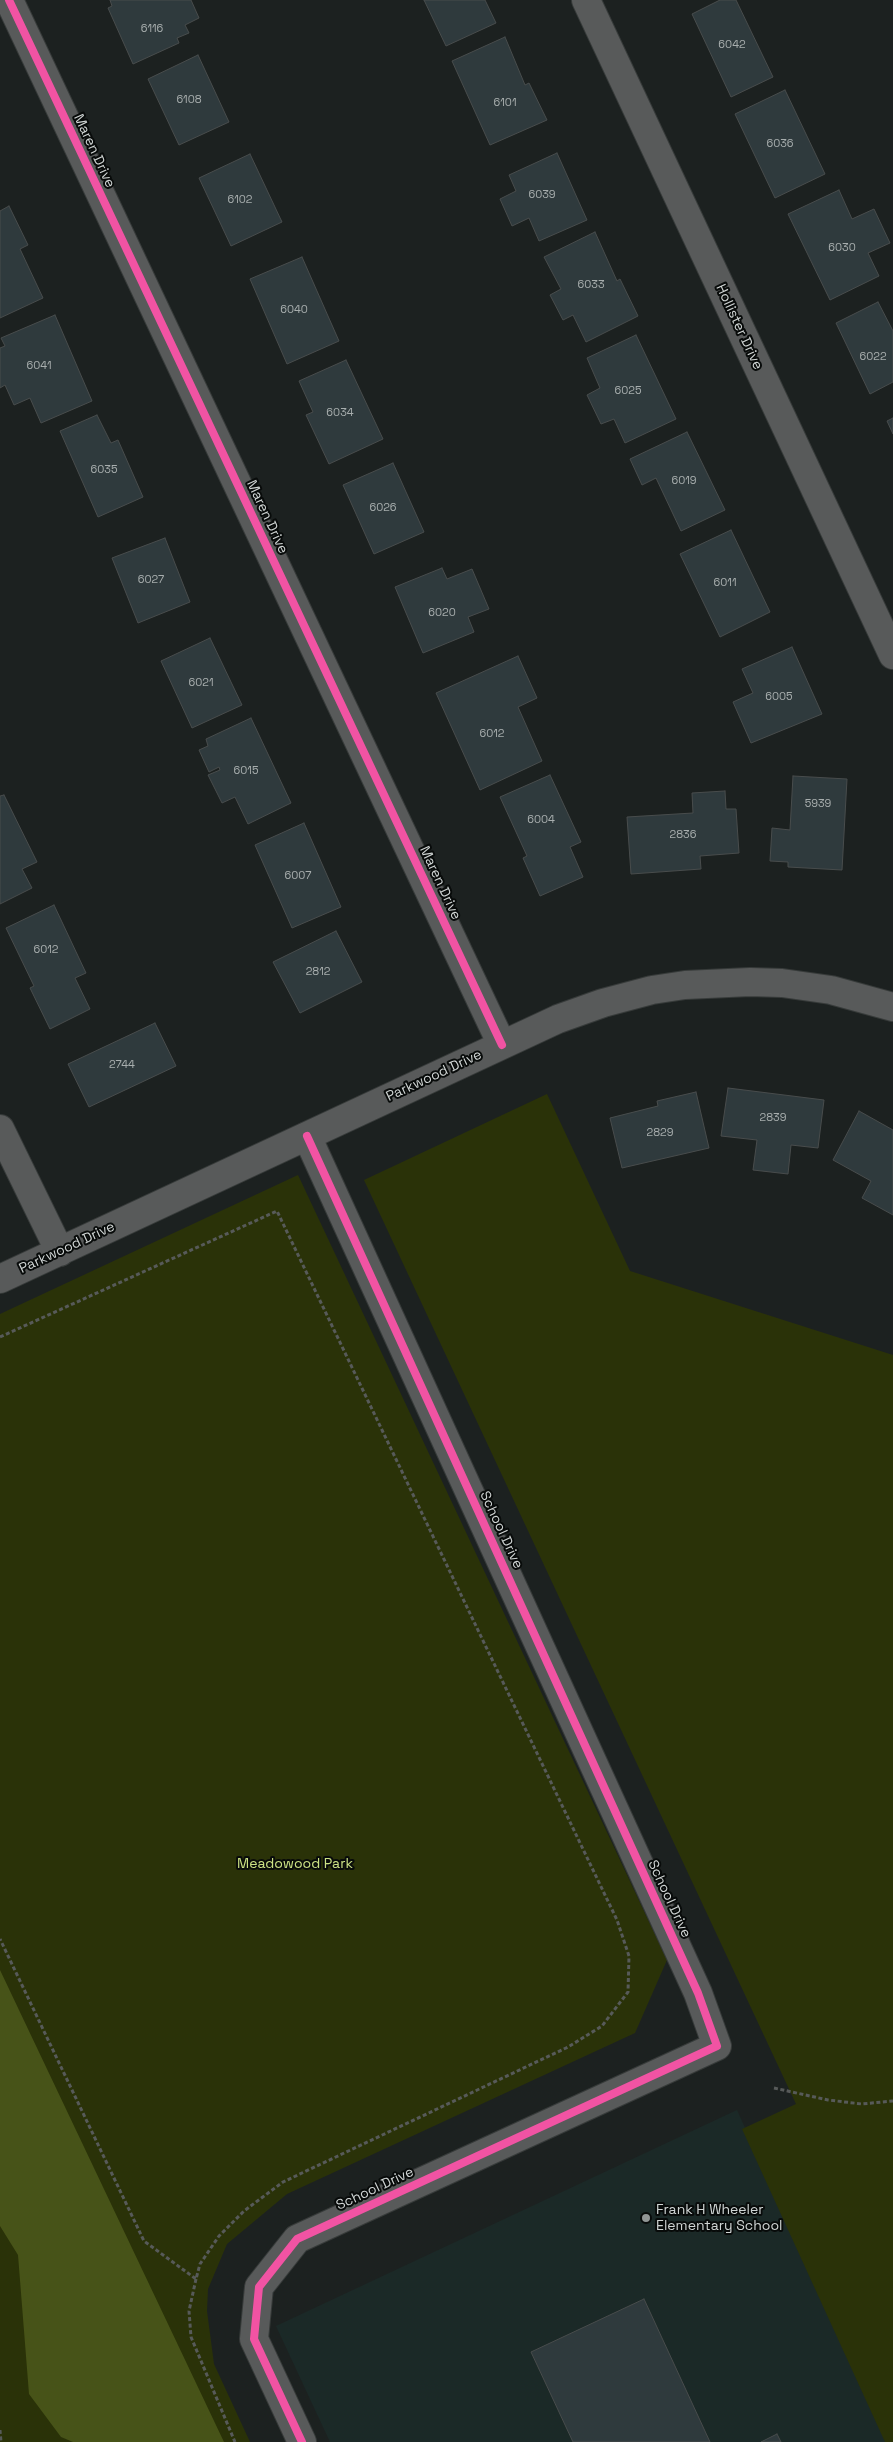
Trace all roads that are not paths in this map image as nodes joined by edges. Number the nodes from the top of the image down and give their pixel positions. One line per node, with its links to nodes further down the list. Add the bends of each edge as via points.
1 (9, 0): 5 (street, Maren Drive)
2 (586, 0): 3 (street, Hollister Drive)
3 (893, 654)
4 (893, 1007): 5 (street, Parkwood Drive, via 848,993 782,983 684,985 603,1003 558,1019)
5 (502, 1045): 7 (street, Parkwood Drive)
6 (0, 1129): 8 (street)
7 (307, 1136): 8 (street, Parkwood Drive); 10 (street, School Drive, via 698,1993 717,2046 297,2239 259,2287 254,2339)
8 (60, 1252): 9 (street, Parkwood Drive)
9 (0, 1279)
10 (302, 2442)

